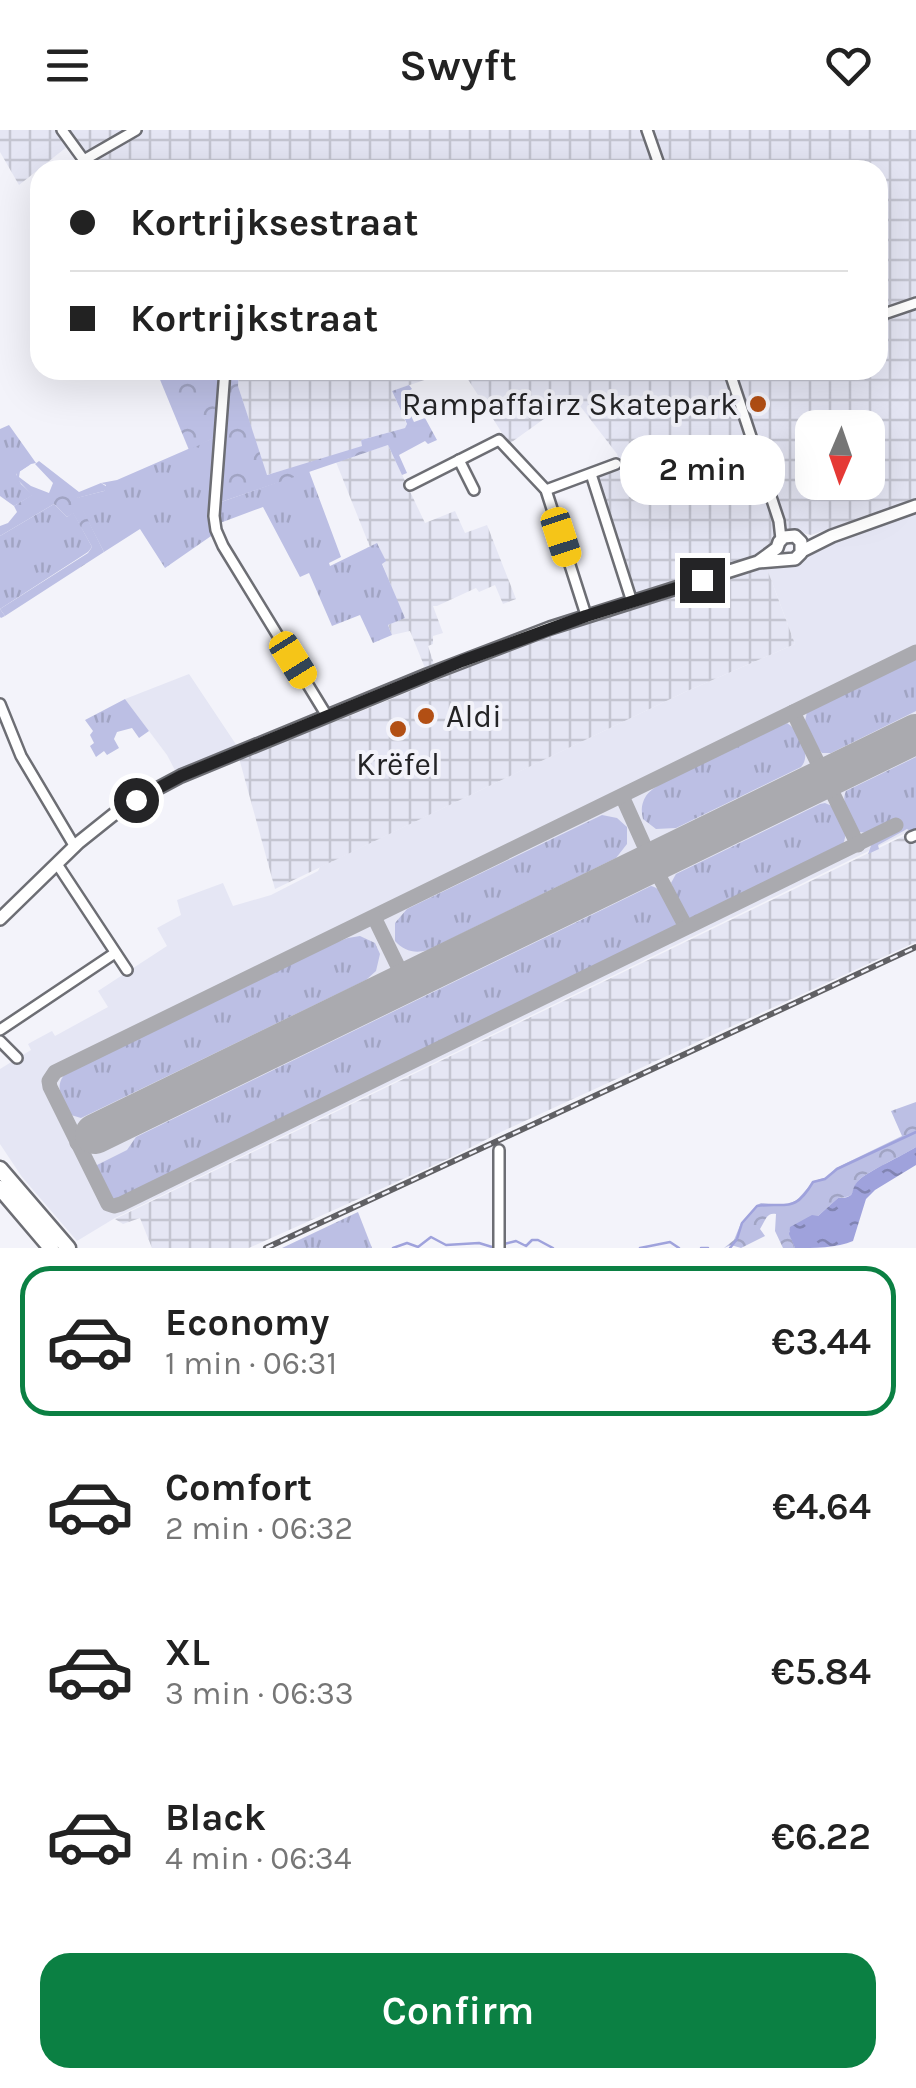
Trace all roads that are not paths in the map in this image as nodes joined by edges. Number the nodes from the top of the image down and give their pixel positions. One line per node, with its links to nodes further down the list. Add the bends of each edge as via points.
1 (62, 130): 4 (street)
2 (136, 130): 4 (street)
3 (647, 130): 5 (street)
4 (84, 160)
5 (657, 160)
6 (916, 303): 7 (street)
7 (888, 313)
8 (224, 380): 21 (street, via 216,530)
9 (732, 380): 17 (street)
10 (458, 460): 13 (street); 14 (street); 15 (street, via 499,440)
11 (616, 464): 12 (street)
12 (590, 474): 15 (street); 18 (street)
13 (410, 485)
14 (474, 490)
15 (546, 490): 19 (street)
16 (916, 506): 17 (main road)
17 (789, 545): 18 (main road, via 758,562)
18 (632, 602): 19 (main road)
19 (586, 616): 21 (main road)
20 (0, 704): 22 (street, via 21,756)
21 (327, 716): 22 (main road, via 161,786)
22 (76, 846): 23 (main road)
23 (57, 864): 24 (main road); 25 (street)
24 (0, 919)
25 (115, 953): 26 (street); 27 (street)
26 (127, 970)
27 (0, 1030)
28 (0, 1041): 29 (street)
29 (17, 1058)
30 (499, 1150): 37 (street)
31 (0, 1154): 34 (highway)
32 (0, 1169): 34 (highway)
33 (0, 1192): 34 (highway)
34 (30, 1214): 35 (highway); 36 (highway)
35 (51, 1248)
36 (68, 1248)
37 (499, 1248)

